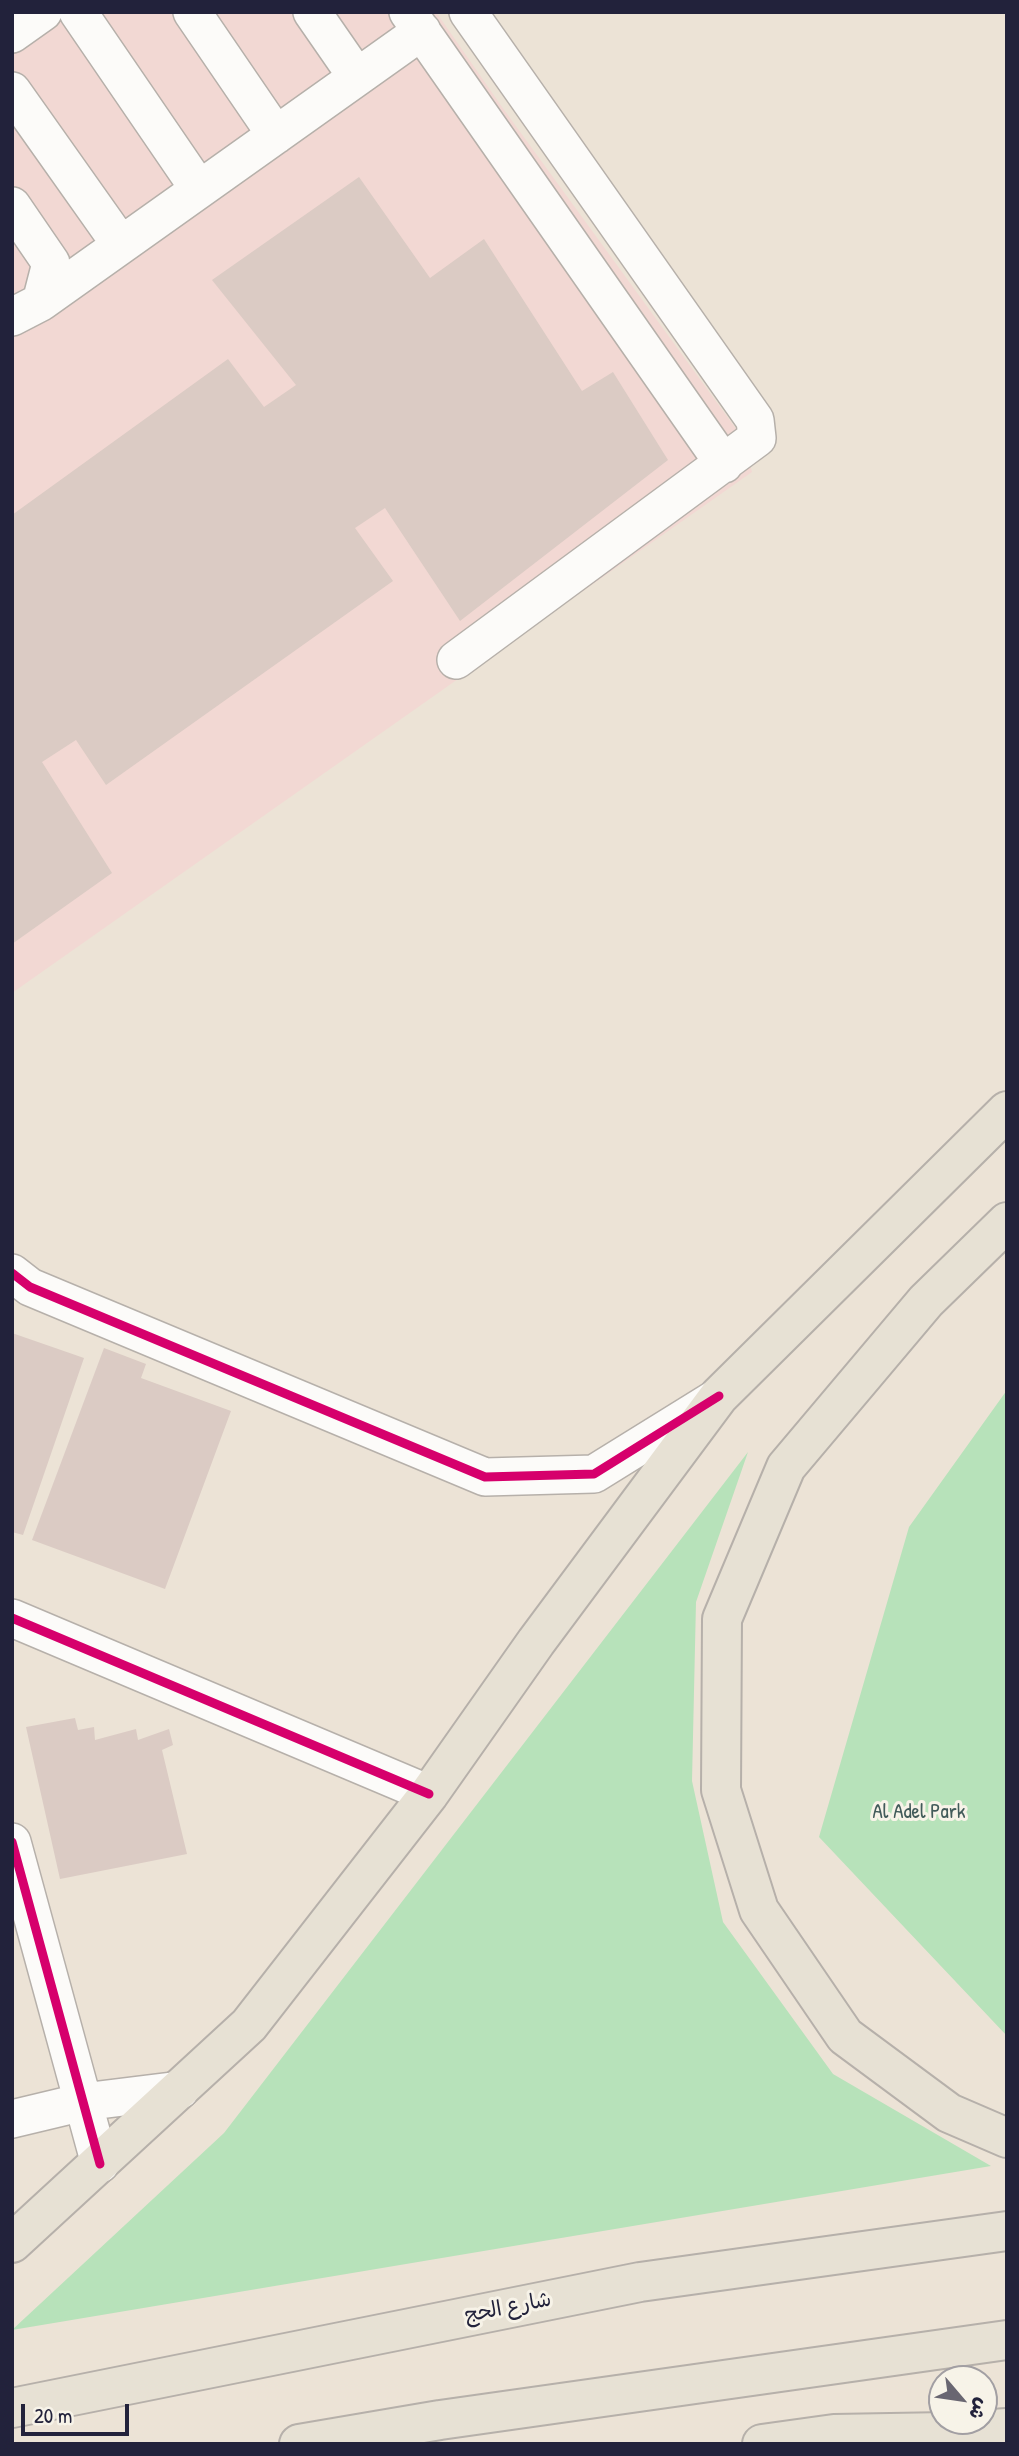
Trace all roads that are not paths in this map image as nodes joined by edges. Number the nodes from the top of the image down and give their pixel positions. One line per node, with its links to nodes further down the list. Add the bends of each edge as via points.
1 (43, 12): 7 (street)
2 (78, 12): 11 (street)
3 (192, 12): 10 (street)
4 (312, 12): 8 (street)
5 (468, 12): 15 (street, via 755,420 757,438)
6 (415, 22): 8 (street); 15 (street)
7 (12, 34)
8 (357, 77): 10 (street)
9 (12, 91): 13 (street)
10 (276, 135): 11 (street)
11 (200, 189): 13 (street)
12 (12, 206): 14 (street, via 51,263)
13 (121, 245): 14 (street)
14 (27, 309)
15 (724, 464): 16 (street)
16 (456, 660)
17 (1007, 1111): 20 (main road)
18 (1007, 1222): 27 (main road, via 926,1301 786,1467 722,1619 721,1790 759,1910 845,2036 948,2113)
19 (12, 1273): 20 (street, via 30,1287 485,1477 594,1474)
20 (719, 1396): 22 (main road)
21 (12, 1618): 22 (street)
22 (429, 1794): 24 (main road, via 249,2025)
23 (12, 1842): 25 (street)
24 (180, 2091): 25 (street); 28 (main road)
25 (83, 2102): 26 (street); 28 (street)
26 (12, 2119)
27 (1007, 2138)
28 (100, 2164): 30 (main road)
29 (1007, 2231): 32 (main road, شارع الحج, via 639,2282)
30 (12, 2243)
31 (1007, 2340): 35 (main road)
32 (12, 2408)
33 (1007, 2428): 34 (main road)
34 (938, 2438): 36 (main road, via 834,2434)
35 (299, 2444)
36 (762, 2444)

